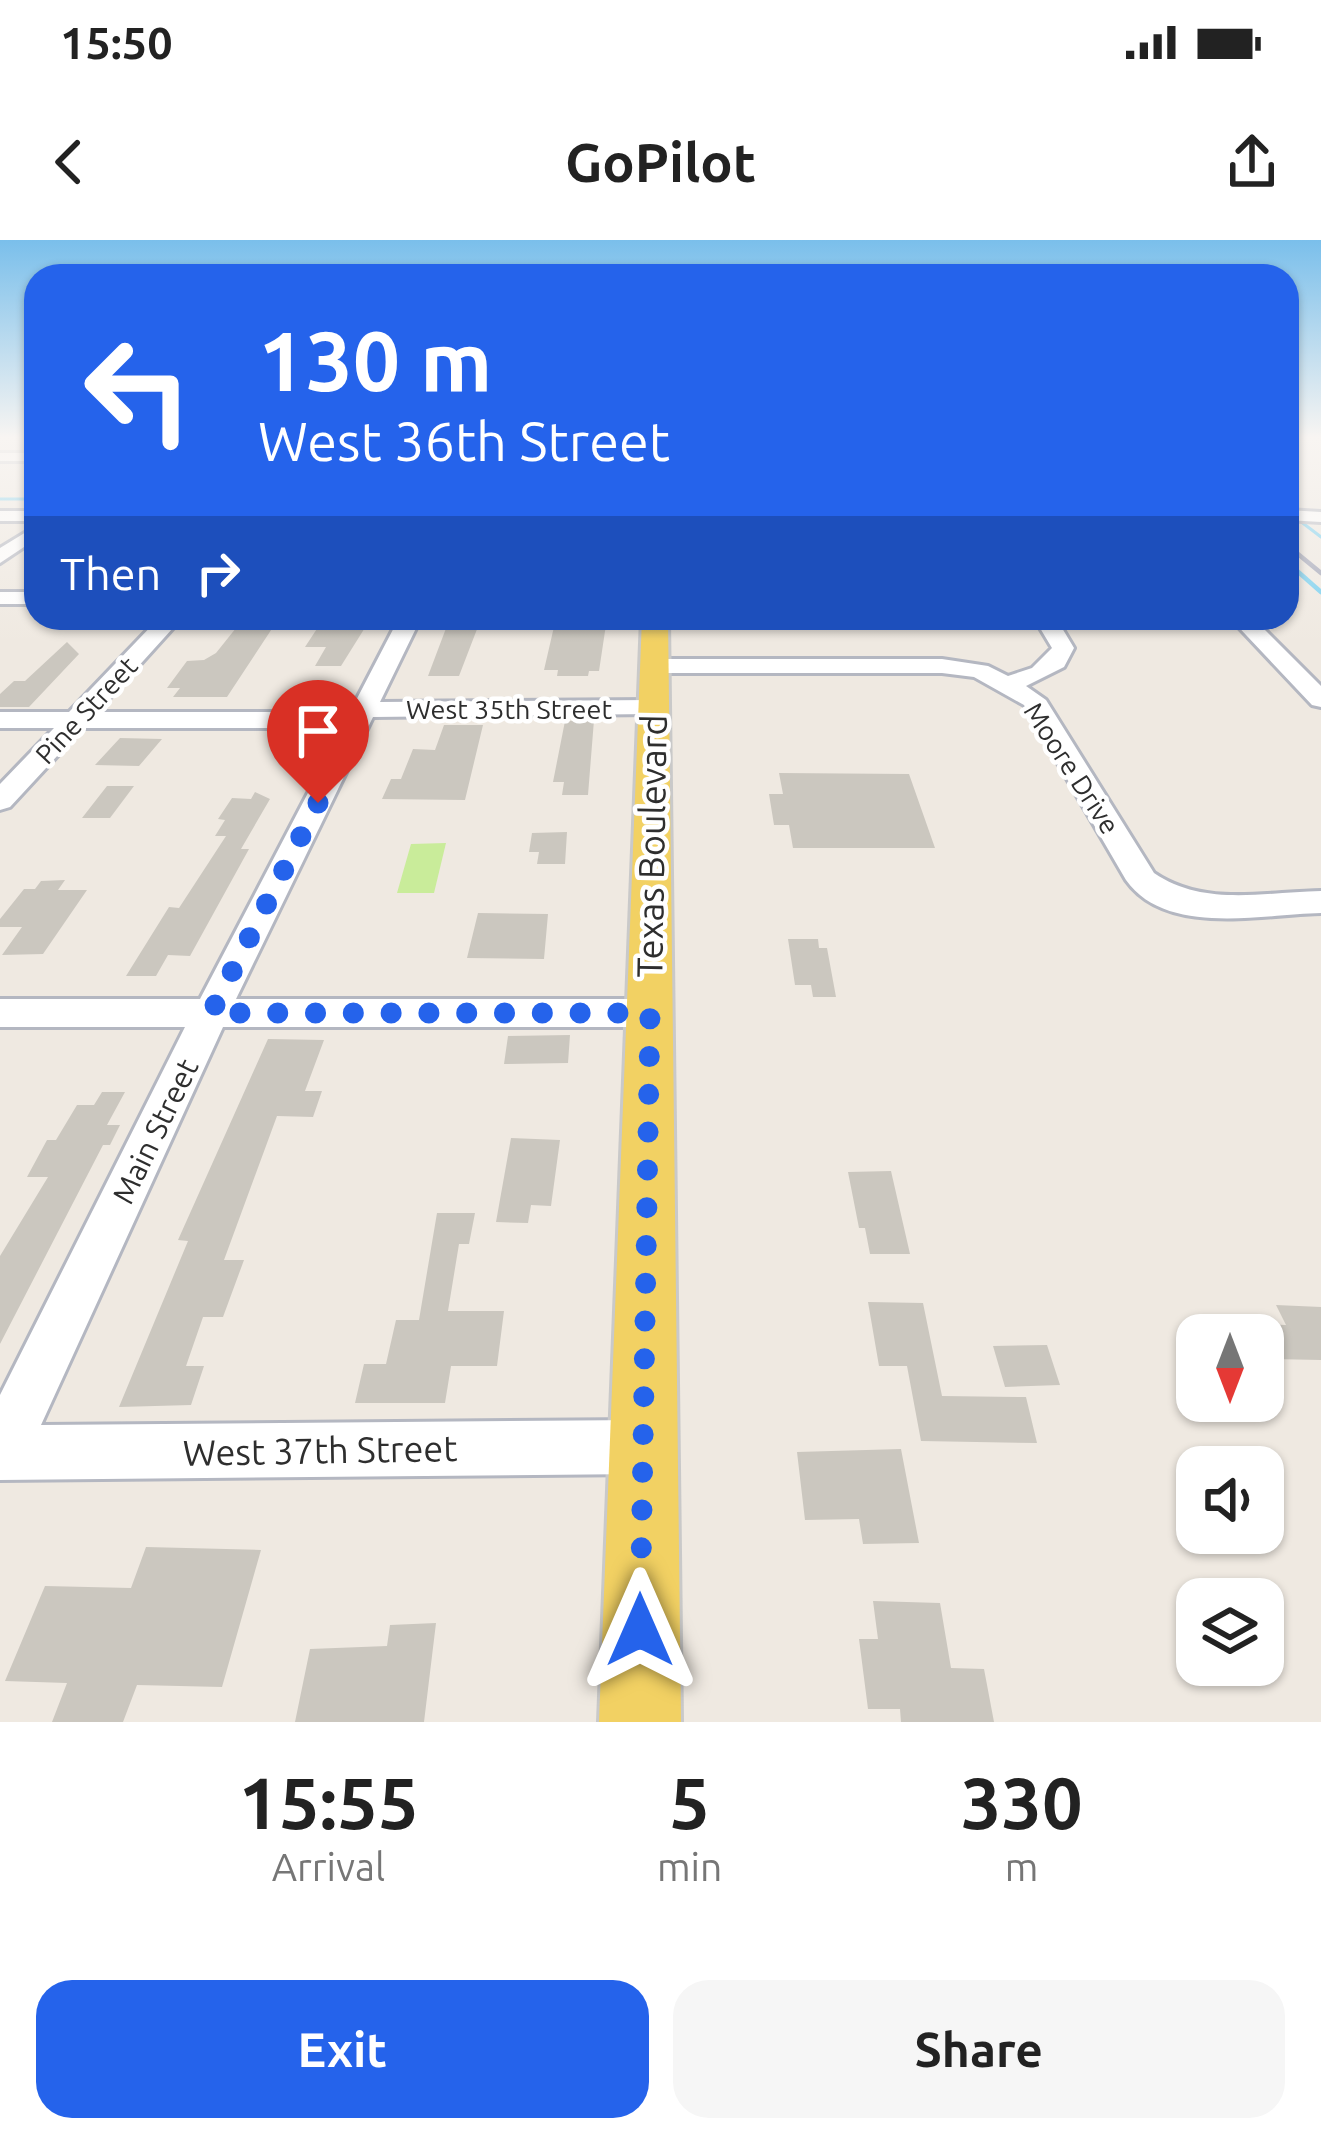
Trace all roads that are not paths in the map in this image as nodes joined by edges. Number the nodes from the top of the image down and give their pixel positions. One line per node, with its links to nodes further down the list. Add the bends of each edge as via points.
1 (160, 630): 10 (street, Pine Street)
2 (404, 630): 8 (street, Main Street)
3 (1052, 630): 6 (street, via 1063,648 1056,662)
4 (1253, 630): 7 (street)
5 (654, 664): 6 (street, Moore Drive, via 942,666); 8 (street, West 35th Street); 15 (main road, Texas Boulevard)
6 (1010, 684): 12 (street, Moore Drive, via 1034,700 1159,896 1187,905)
7 (1321, 700)
8 (364, 715): 10 (street, West 35th Street); 14 (street, Main Street)
9 (0, 720): 10 (street, West 35th Street)
10 (76, 720): 11 (street, Pine Street)
11 (0, 801)
12 (1321, 902)
13 (0, 1013): 14 (street)
14 (211, 1013): 15 (street); 17 (street, Main Street)
15 (650, 1013): 16 (main road, Texas Boulevard)
16 (641, 1447): 17 (street, West 37th Street); 18 (main road, Texas Boulevard)
17 (0, 1453)
18 (640, 1722)

